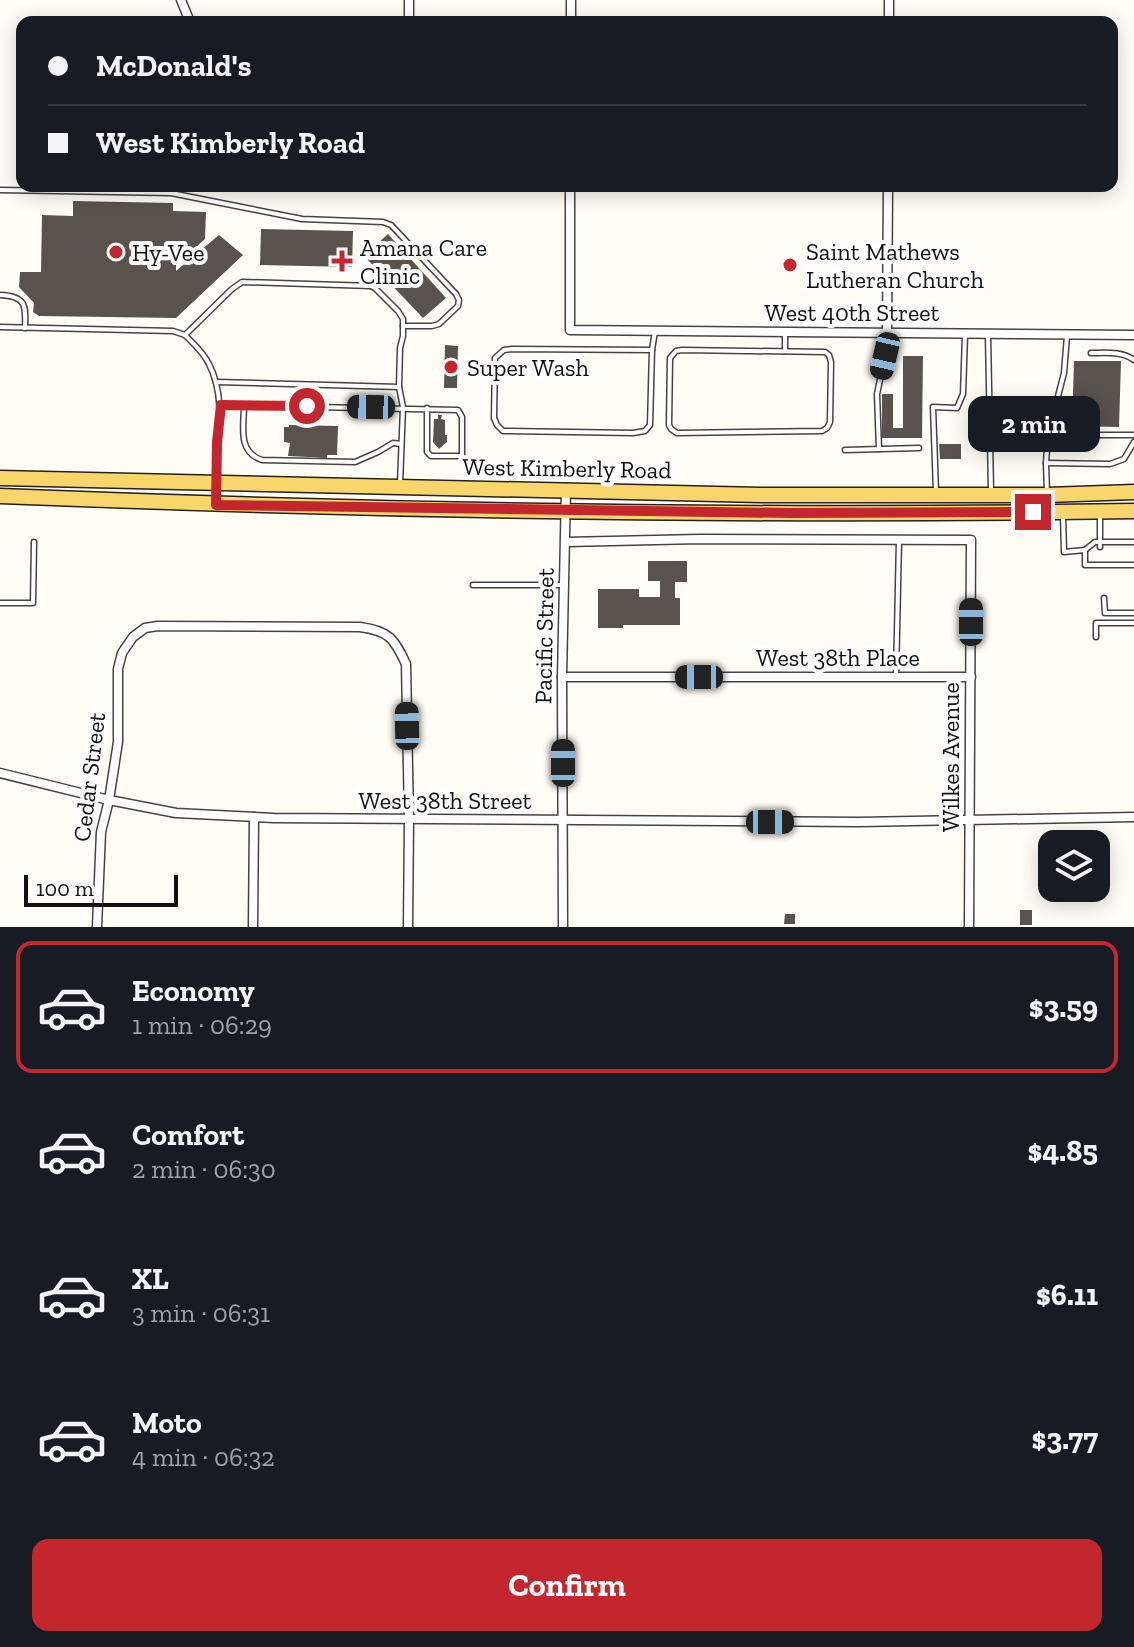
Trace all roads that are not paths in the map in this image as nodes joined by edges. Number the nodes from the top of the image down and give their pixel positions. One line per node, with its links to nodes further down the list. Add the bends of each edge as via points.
1 (114, 192): 5 (lane, via 171,193 302,219 391,225 459,300 439,324)
2 (570, 192): 8 (street, West 40th Street, via 570,330)
3 (888, 192): 13 (street)
4 (0, 295): 7 (lane, via 22,302)
5 (403, 326): 14 (lane, via 402,315 371,286 242,282); 23 (lane)
6 (0, 327): 7 (lane)
7 (25, 328): 14 (lane)
8 (655, 331): 9 (street, West 40th Street); 16 (lane)
9 (785, 332): 13 (street, West 40th Street); 17 (lane)
10 (965, 333): 11 (street, West 40th Street); 13 (street, West 40th Street); 41 (lane, via 963,394 957,408 933,407)
11 (988, 333): 12 (street, West 40th Street); 42 (lane)
12 (1068, 333): 15 (street, West 40th Street); 18 (lane)
13 (887, 334): 33 (lane, via 877,394)
14 (185, 335): 22 (lane, via 205,356)
15 (1134, 335)
16 (652, 350): 16 (lane, via 504,350 495,358 497,425 503,431 645,431 651,420)
17 (785, 351): 17 (lane, via 676,351 670,358 671,429 677,433 827,428 829,355)
18 (1067, 353): 20 (lane); 28 (lane)
19 (1091, 353): 21 (lane, via 1121,353)
20 (1076, 354)
21 (1134, 360)
22 (216, 382): 23 (lane); 24 (lane)
23 (399, 387): 26 (lane)
24 (221, 405): 25 (lane); 37 (lane)
25 (244, 406): 26 (lane); 31 (lane, via 243,441 249,454 262,460 355,462)
26 (403, 407): 27 (lane); 31 (lane)
27 (427, 408): 27 (lane, via 427,452 462,456 458,410)
28 (1048, 435): 29 (lane); 35 (lane)
29 (1134, 435)
30 (1134, 442): 35 (lane, via 1124,459 1110,464)
31 (401, 444): 38 (lane)
32 (919, 448): 33 (lane)
33 (879, 449): 34 (lane)
34 (845, 450)
35 (1046, 463): 43 (lane)
36 (0, 478): 37 (main road, West Kimberly Road)
37 (216, 484): 38 (main road, West Kimberly Road); 45 (lane)
38 (400, 487): 39 (main road, West Kimberly Road)
39 (566, 489): 41 (main road, West Kimberly Road); 46 (street, Pacific Street)
40 (1134, 492): 43 (main road, West Kimberly Road)
41 (936, 494): 42 (main road, West Kimberly Road)
42 (991, 494): 43 (main road, West Kimberly Road)
43 (1047, 495)
44 (0, 496): 45 (main road, West Kimberly Road)
45 (216, 505): 46 (main road, West Kimberly Road)
46 (566, 511): 49 (main road, West Kimberly Road); 52 (street, Pacific Street)
47 (1100, 511): 48 (main road, West Kimberly Road); 49 (main road, West Kimberly Road); 54 (lane)
48 (1134, 511)
49 (1063, 512): 55 (lane, via 1064,552)
50 (899, 540): 52 (street); 69 (lane); 70 (street, Wilkes Avenue, via 971,540)
51 (34, 542): 64 (lane, via 33,603)
52 (566, 542): 62 (street, Pacific Street)
53 (1134, 542): 54 (lane)
54 (1100, 544): 55 (lane)
55 (1085, 550): 58 (lane, via 1085,565)
56 (1100, 558): 58 (lane)
57 (1112, 558): 59 (lane)
58 (1100, 565): 59 (lane)
59 (1112, 565): 60 (lane)
60 (1134, 565)
61 (473, 585): 62 (lane)
62 (565, 585): 68 (street, Pacific Street)
63 (1104, 598): 65 (lane, via 1105,613)
64 (0, 603)
65 (1134, 613)
66 (1134, 623): 67 (lane, via 1096,623)
67 (1096, 637)
68 (562, 677): 69 (street, West 38th Place); 77 (street, Pacific Street)
69 (896, 677): 70 (street, West 38th Place)
70 (971, 677): 76 (street, Wilkes Avenue)
71 (0, 773): 72 (street, West 38th Street)
72 (109, 800): 73 (street, West 38th Street, via 176,813); 75 (street, Cedar Street, via 118,742 118,669 122,653 145,628 360,627 380,630 390,638 406,664); 78 (street, Cedar Street, via 101,832)
73 (254, 817): 75 (street, West 38th Street); 79 (street)
74 (1134, 817): 76 (street, West 38th Street)
75 (409, 820): 77 (street, West 38th Street); 80 (street)
76 (970, 820): 77 (street, West 38th Street); 82 (street, Wilkes Avenue)
77 (564, 821): 81 (street, Pacific Street)
78 (97, 927)
79 (253, 927)
80 (408, 927)
81 (563, 927)
82 (969, 927)

